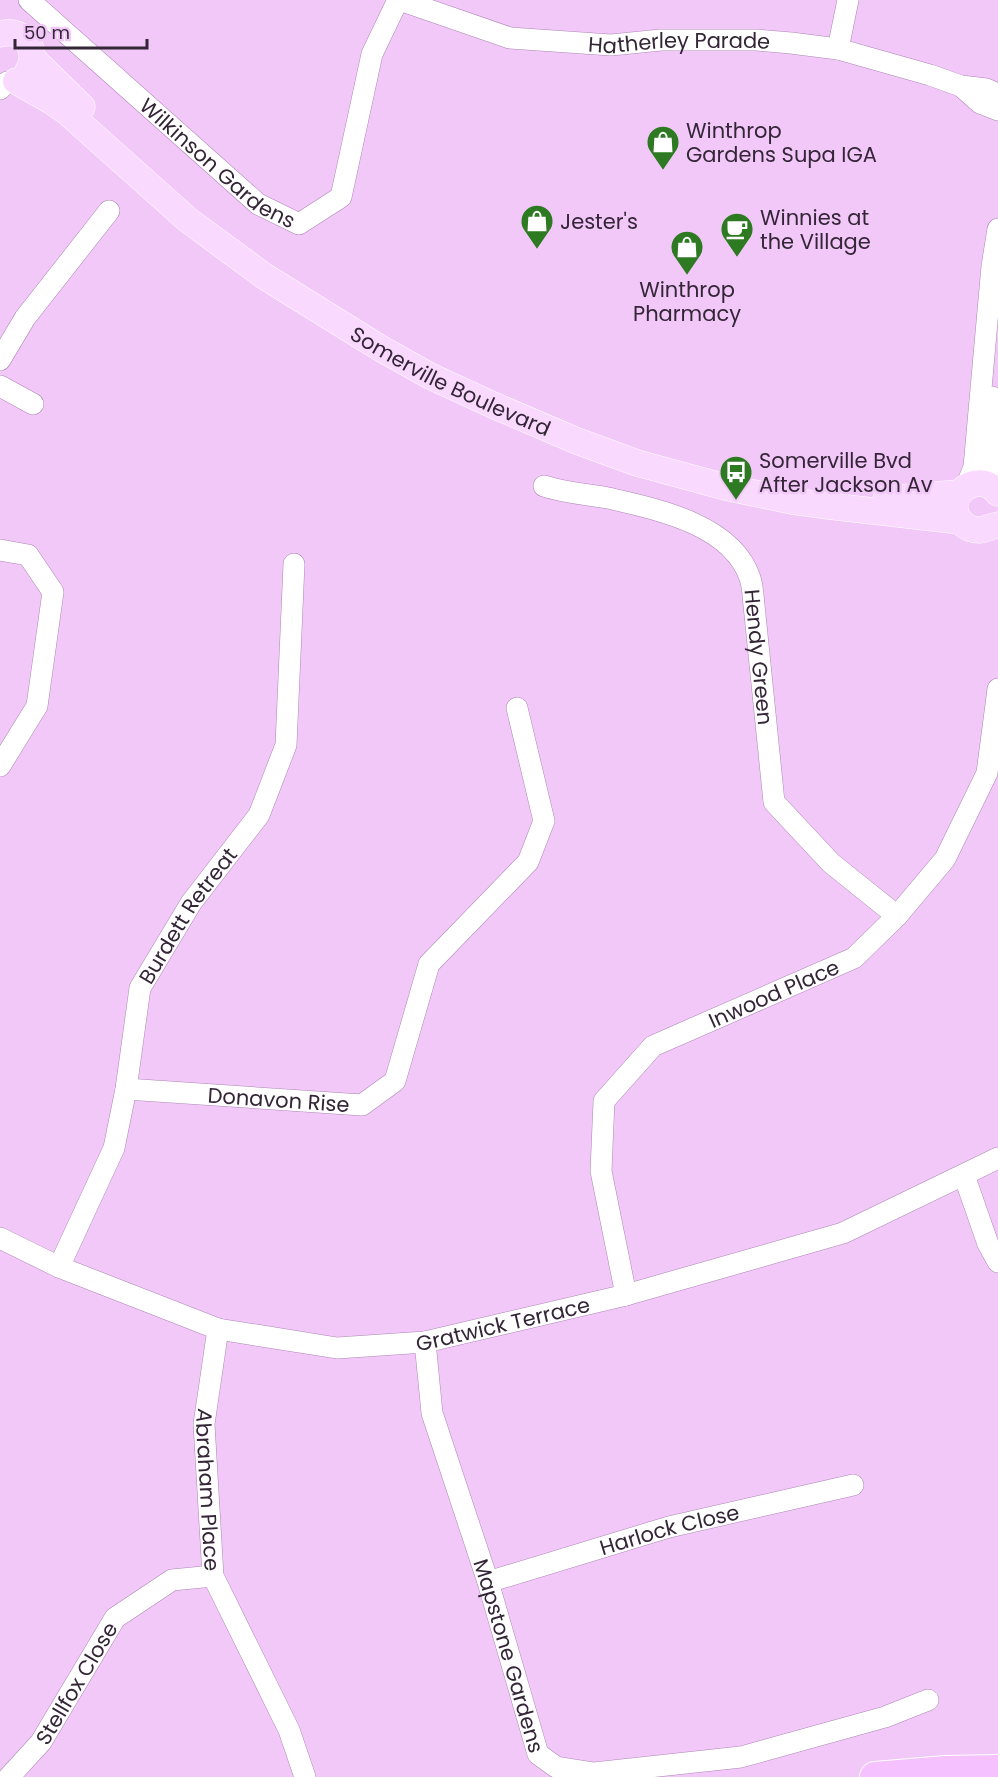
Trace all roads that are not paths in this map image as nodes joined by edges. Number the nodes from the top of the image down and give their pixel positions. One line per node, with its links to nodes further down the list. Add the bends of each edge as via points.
1 (29, 0): 2 (street, Wilkinson Gardens, via 258,204 299,224 341,197 372,54)
2 (399, 0): 5 (street, Hatherley Parade, via 510,38 611,45 662,40 757,40)
3 (848, 0): 5 (street)
4 (2, 32): 6 (main road, Somerville Boulevard, via 25,39)
5 (838, 49): 8 (street, Hatherley Parade)
6 (33, 59): 7 (main road, via 28,72); 18 (main road, Somerville Boulevard, via 83,109 259,257 357,321 475,384 604,437 761,481 881,500)
7 (6, 83): 20 (main road, Somerville Boulevard, via 51,101 67,112 188,220 264,276 380,348 495,406 600,450 682,476 801,502)
8 (961, 86): 9 (street, Hatherley Parade); 10 (street, Hatherley Parade, via 980,103)
9 (998, 94)
10 (998, 110)
11 (109, 211): 14 (street, via 26,318)
12 (998, 229): 18 (street, via 974,467)
13 (998, 322): 19 (street, via 992,387)
14 (0, 360)
15 (0, 386): 16 (street)
16 (33, 404)
17 (544, 486): 27 (street, Hendy Green, via 678,517 708,530 740,559 750,578 754,605 774,802 831,863)
18 (963, 490): 19 (main road, Somerville Boulevard, via 981,483); 20 (main road, via 955,507)
19 (997, 491)
20 (960, 521): 21 (main road, Somerville Boulevard, via 978,530)
21 (996, 524)
22 (0, 550): 26 (street, via 28,555 53,592 36,706)
23 (294, 564): 28 (street, Burdett Retreat, via 286,745 259,815 191,903 140,988)
24 (998, 689): 27 (street, Inwood Place, via 987,773 945,858)
25 (517, 708): 28 (street, Donavon Rise, via 544,821 528,862 429,964 395,1081 362,1105)
26 (0, 766)
27 (897, 916): 34 (street, Inwood Place, via 854,958 653,1046 604,1101 601,1171)
28 (126, 1089): 33 (street, Burdett Retreat, via 114,1148)
29 (998, 1158): 30 (street, Gratwick Terrace)
30 (964, 1175): 32 (street); 34 (street, Gratwick Terrace, via 843,1233)
31 (0, 1238): 33 (street, Gratwick Terrace)
32 (998, 1262)
33 (58, 1267): 35 (street, Gratwick Terrace)
34 (626, 1295): 36 (street, Gratwick Terrace)
35 (218, 1329): 36 (street, Gratwick Terrace, via 337,1348); 38 (street, Abraham Place, via 204,1424)
36 (425, 1342): 39 (street, Mapstone Gardens, via 432,1413)
37 (853, 1485): 39 (street, Harlock Close, via 669,1527)
38 (213, 1576): 42 (street, Stellfox Close, via 171,1580 115,1618 41,1742); 43 (street, Abraham Place, via 289,1730)
39 (488, 1582): 40 (street, Mapstone Gardens, via 538,1754 556,1767 594,1773 741,1757 885,1717)
40 (928, 1700)
41 (998, 1770): 44 (highway)
42 (9, 1777)
43 (305, 1777)
44 (875, 1777)

